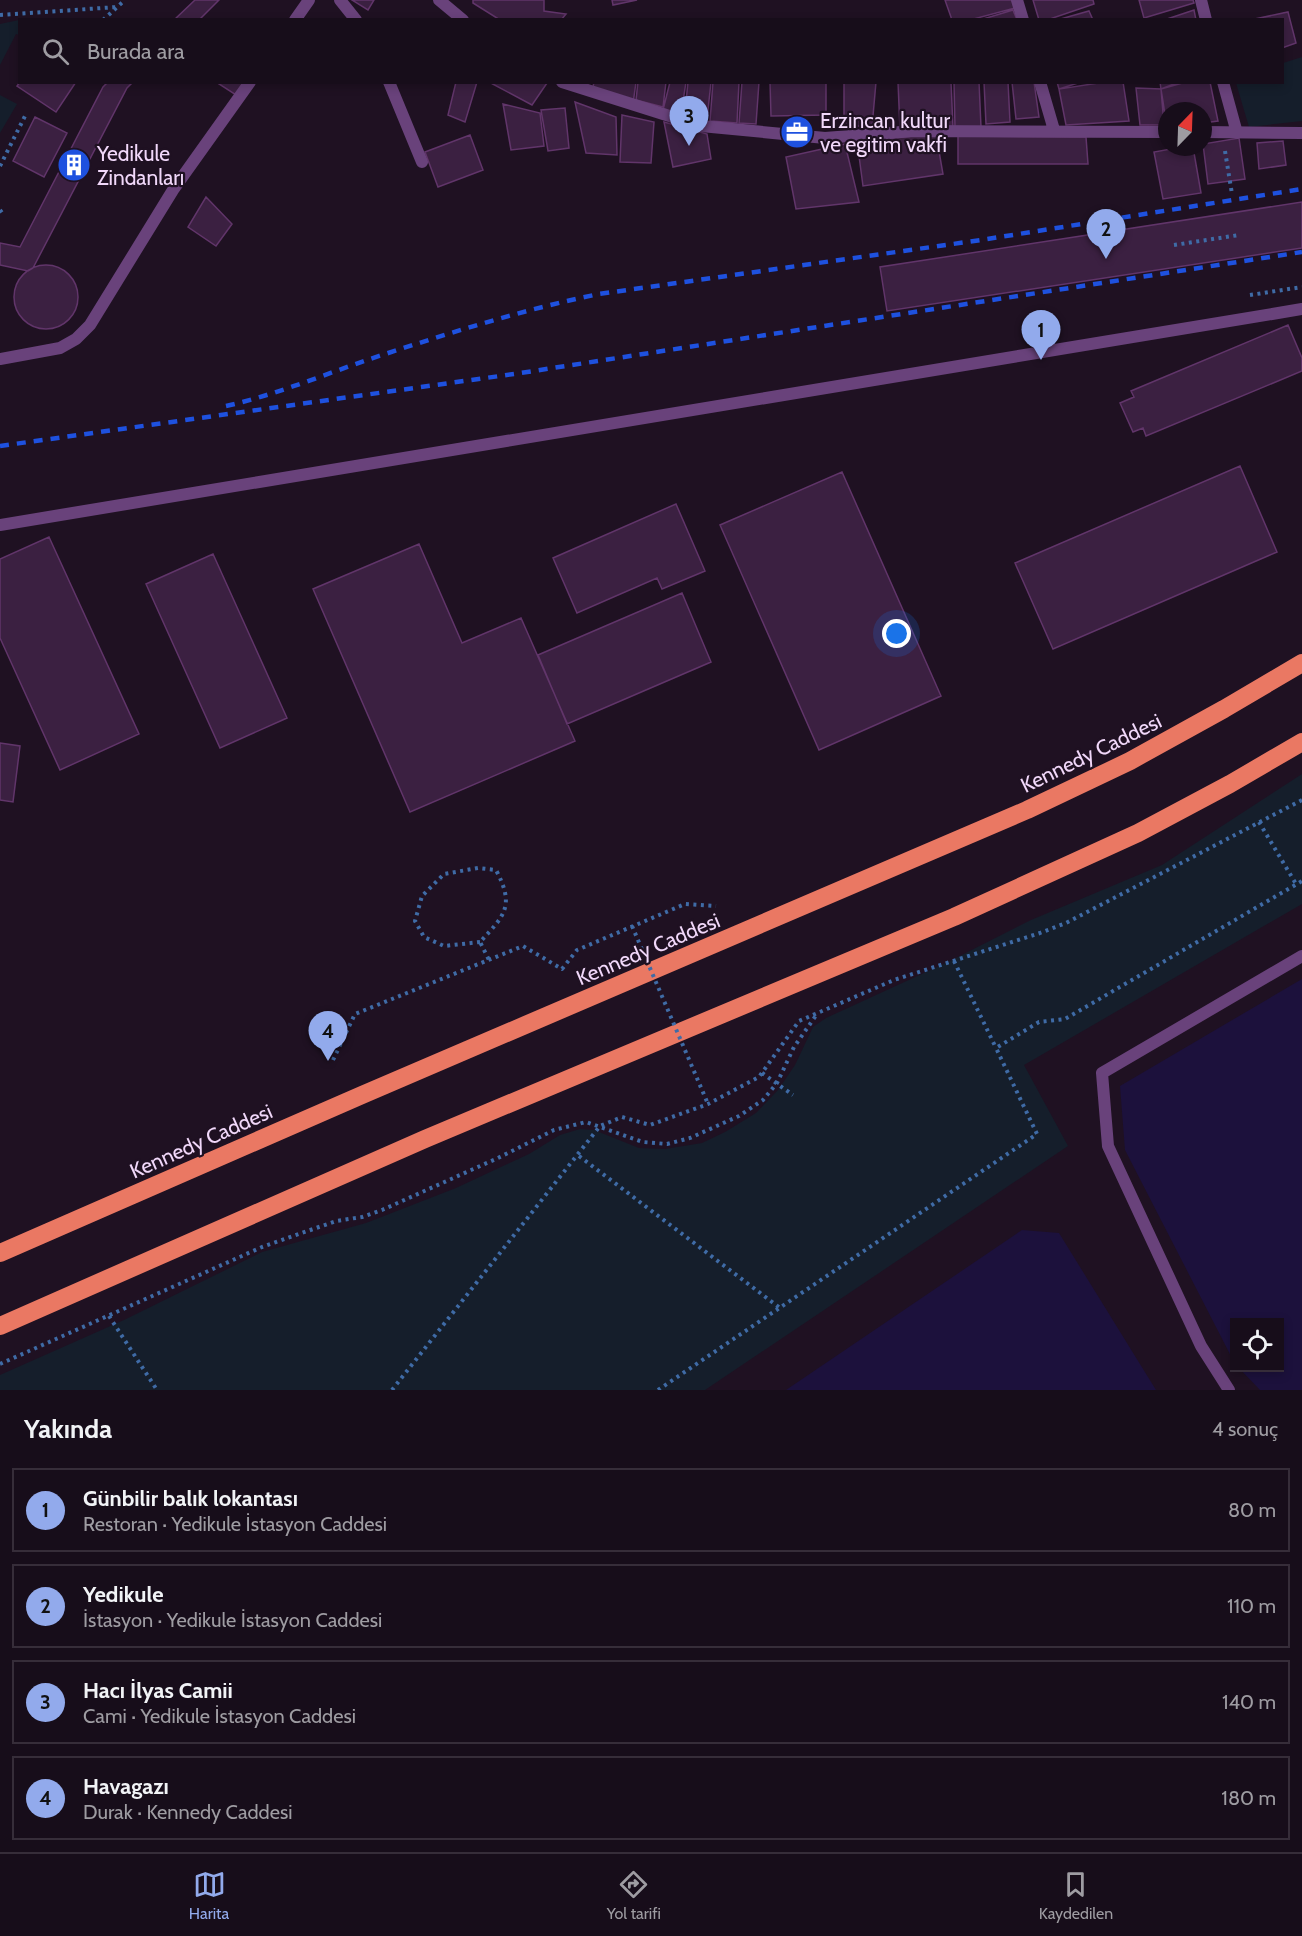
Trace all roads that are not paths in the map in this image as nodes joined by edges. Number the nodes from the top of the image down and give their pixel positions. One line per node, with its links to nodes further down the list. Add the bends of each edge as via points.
1 (309, 0): 6 (street)
2 (340, 0): 7 (street)
3 (439, 0): 8 (street)
4 (1017, 0): 9 (street)
5 (1201, 0): 10 (street)
6 (296, 18)
7 (354, 18)
8 (461, 18)
9 (1022, 18)
10 (1206, 18)
11 (249, 84): 23 (street, via 173,190 90,325 60,348)
12 (390, 84): 21 (street)
13 (568, 84): 16 (street, via 701,126 825,138 914,131)
14 (1041, 84): 16 (street)
15 (1224, 84): 19 (street)
16 (1054, 130): 17 (street)
17 (1158, 132)
18 (1212, 132): 19 (street)
19 (1237, 133): 20 (street)
20 (1302, 133)
21 (422, 162)
22 (1302, 309): 24 (street)
23 (0, 359)
24 (0, 525)
25 (1302, 663): 30 (highway, Kennedy Caddesi, via 1130,760 1027,810)
26 (1302, 742): 28 (highway)
27 (1302, 749): 28 (street)
28 (1256, 769): 31 (highway, via 1138,833 954,917 425,1139)
29 (1302, 956): 32 (street, via 1102,1073 1107,1146 1201,1346)
30 (0, 1253)
31 (0, 1326)
32 (1228, 1390)

